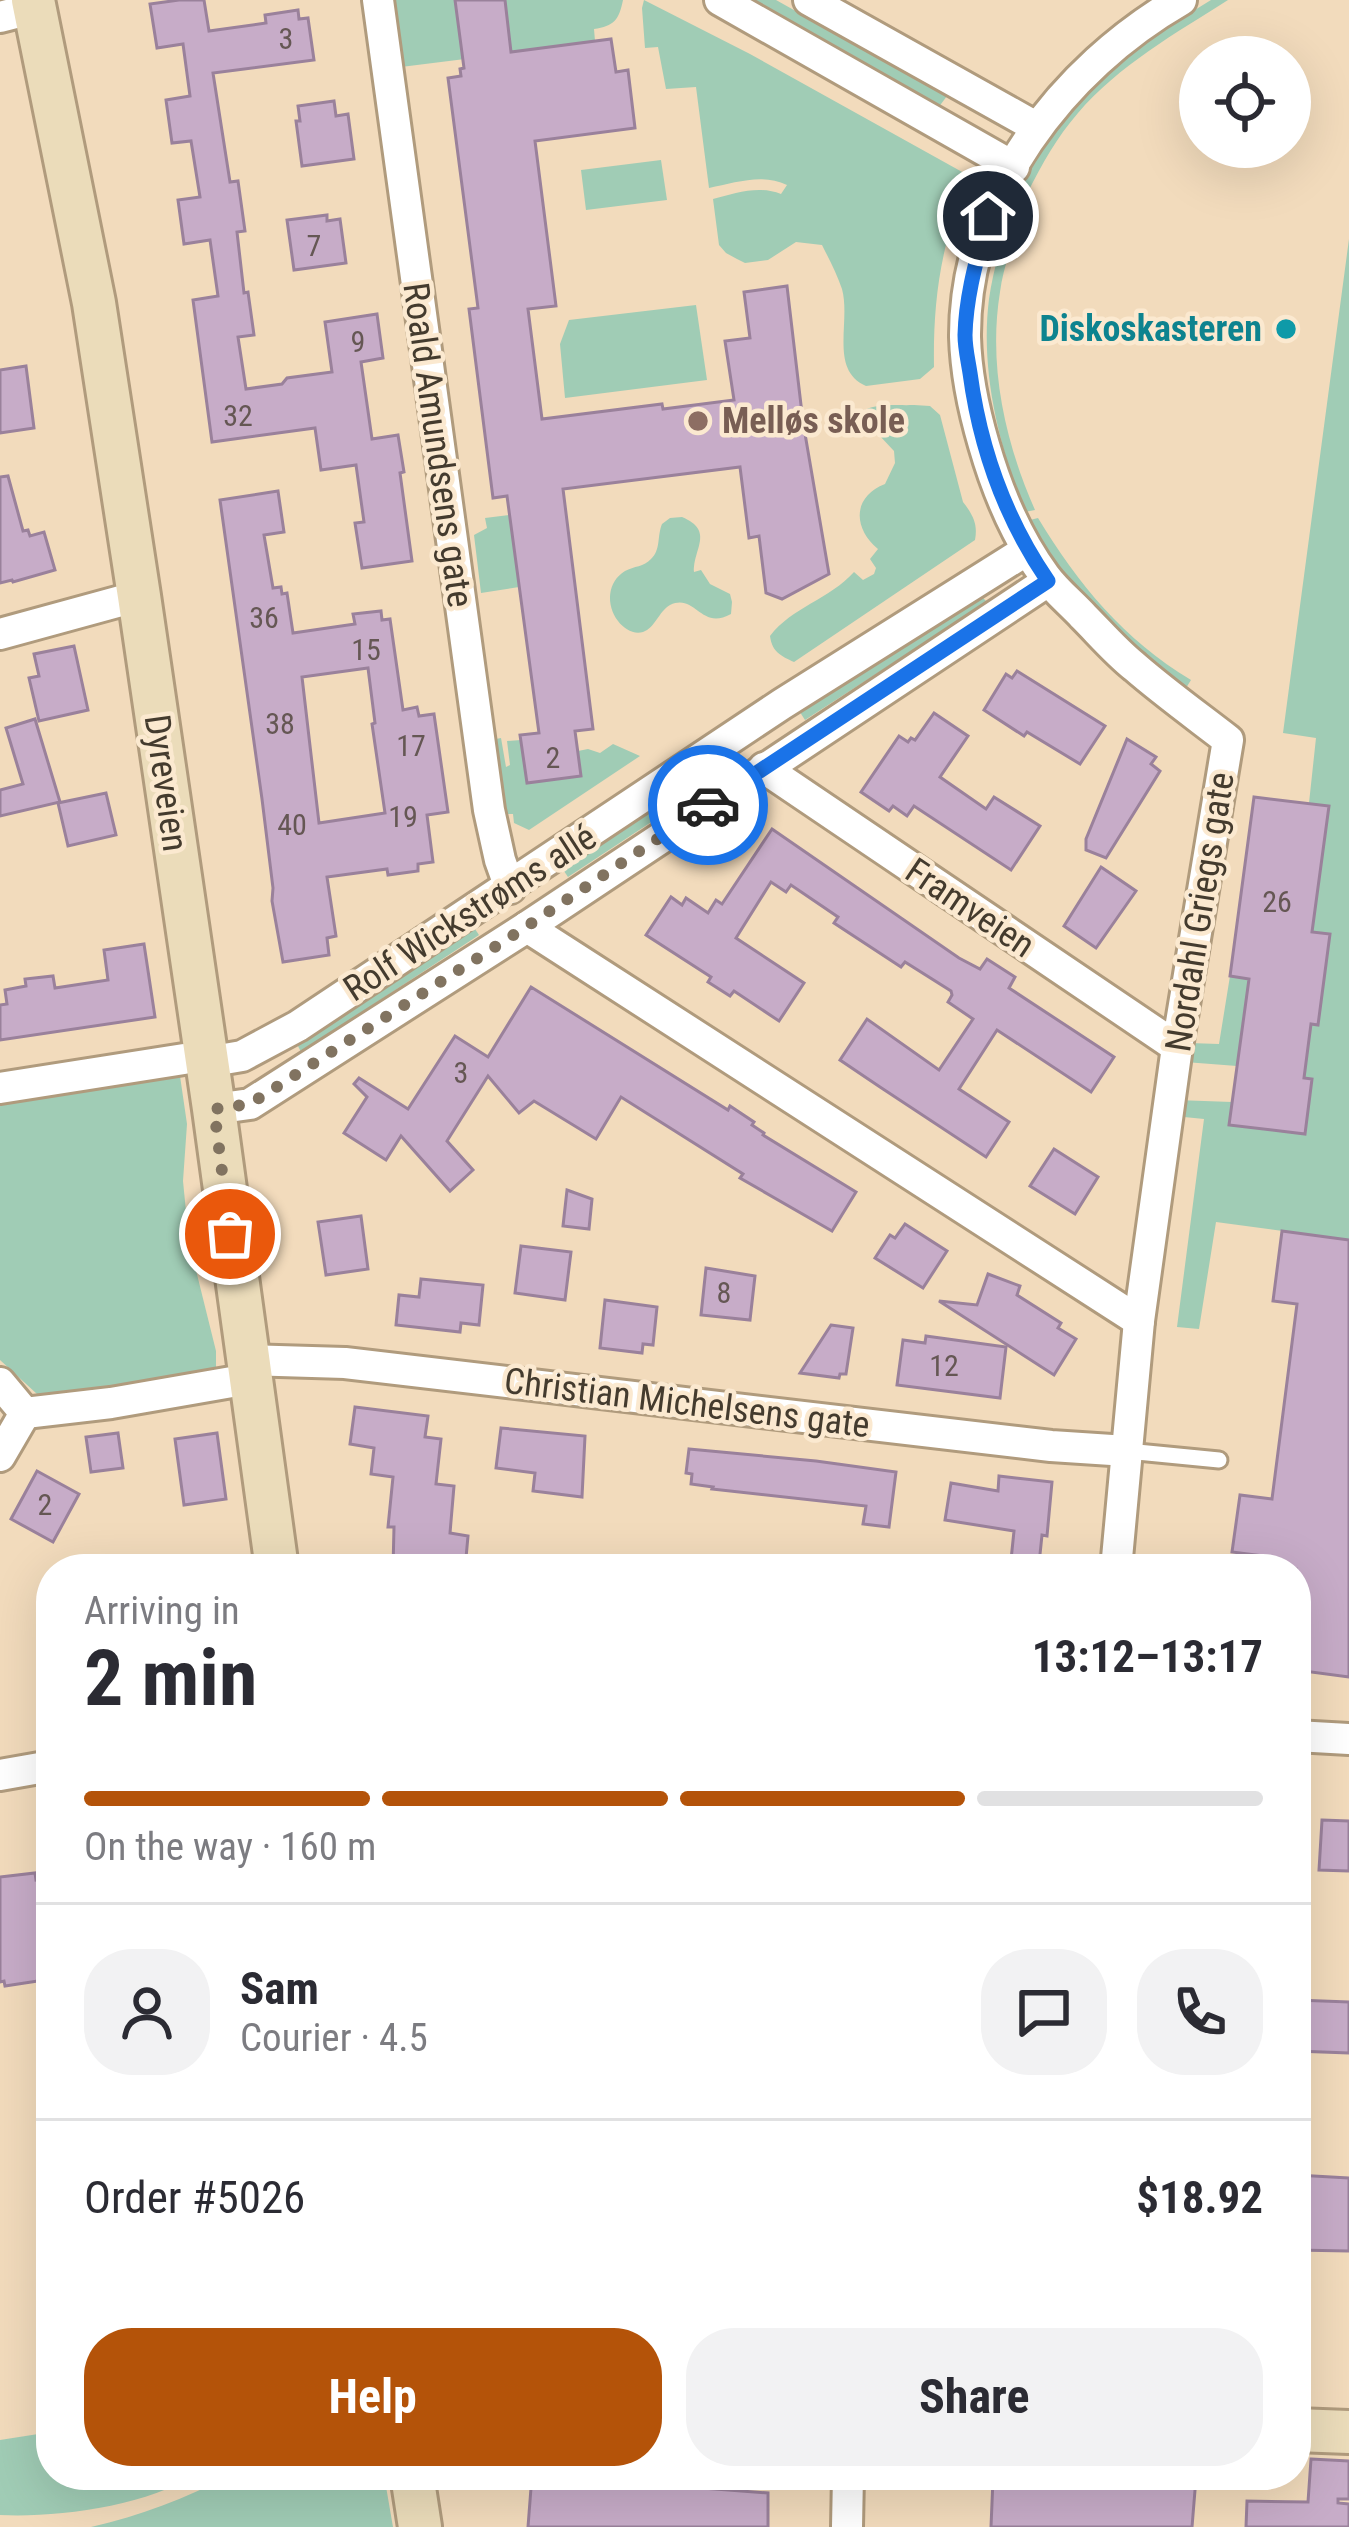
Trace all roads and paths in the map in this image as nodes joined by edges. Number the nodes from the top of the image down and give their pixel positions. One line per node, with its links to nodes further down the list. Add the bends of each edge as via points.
1 (378, 0): 14 (street, Roald Amundsens gate, via 489,810)
2 (720, 0): 8 (street)
3 (809, 0): 7 (street)
4 (1181, 0): 6 (street, Nordahl Griegs gate)
5 (23, 8): 11 (main road, Dyreveien, via 94,303)
6 (1143, 9): 7 (street, Nordahl Griegs gate)
7 (1036, 127): 8 (street, Nordahl Griegs gate)
8 (1014, 167): 9 (street, Nordahl Griegs gate, via 988,216 965,338 981,435)
9 (1027, 550): 10 (street, Nordahl Griegs gate); 14 (street, Rolf Wickstrøms allé)
10 (1048, 581): 13 (street, Rolf Wickstrøms allé); 16 (street, Nordahl Griegs gate, via 1132,665 1228,740)
11 (139, 596): 12 (street); 17 (main road, Dyreveien)
12 (0, 634)
13 (764, 768): 15 (street, Rolf Wickstrøms allé); 16 (street, Framveien)
14 (510, 888): 17 (street, Rolf Wickstrøms allé, via 298,1026 242,1056)
15 (526, 927): 19 (street, Rolf Wickstrøms allé, via 250,1104); 20 (street)
16 (1177, 1047): 20 (street, Nordahl Griegs gate)
17 (195, 1060): 18 (street, Rolf Wickstrøms allé); 19 (main road, Dyreveien)
18 (0, 1088)
19 (214, 1109): 21 (main road, Dyreveien)
20 (1139, 1321): 24 (street, Nordahl Griegs gate)
21 (248, 1369): 23 (street, Christian Michelsens gate, via 149,1397); 24 (street, Christian Michelsens gate, via 345,1363); 27 (main road, Dyreveien)
22 (0, 1383): 23 (street)
23 (26, 1413): 25 (street)
24 (1127, 1450): 26 (lane); 28 (street, Nordahl Griegs gate)
25 (0, 1456)
26 (1220, 1460)
27 (275, 1554)
28 (1117, 1554)
29 (1311, 1737): 30 (street)
30 (1349, 1738)
31 (36, 1769): 32 (street)
32 (0, 1775)
33 (1311, 2431): 34 (main road)
34 (1349, 2432)
35 (414, 2490): 37 (main road)
36 (848, 2490): 38 (street)
37 (420, 2527)
38 (848, 2527)

